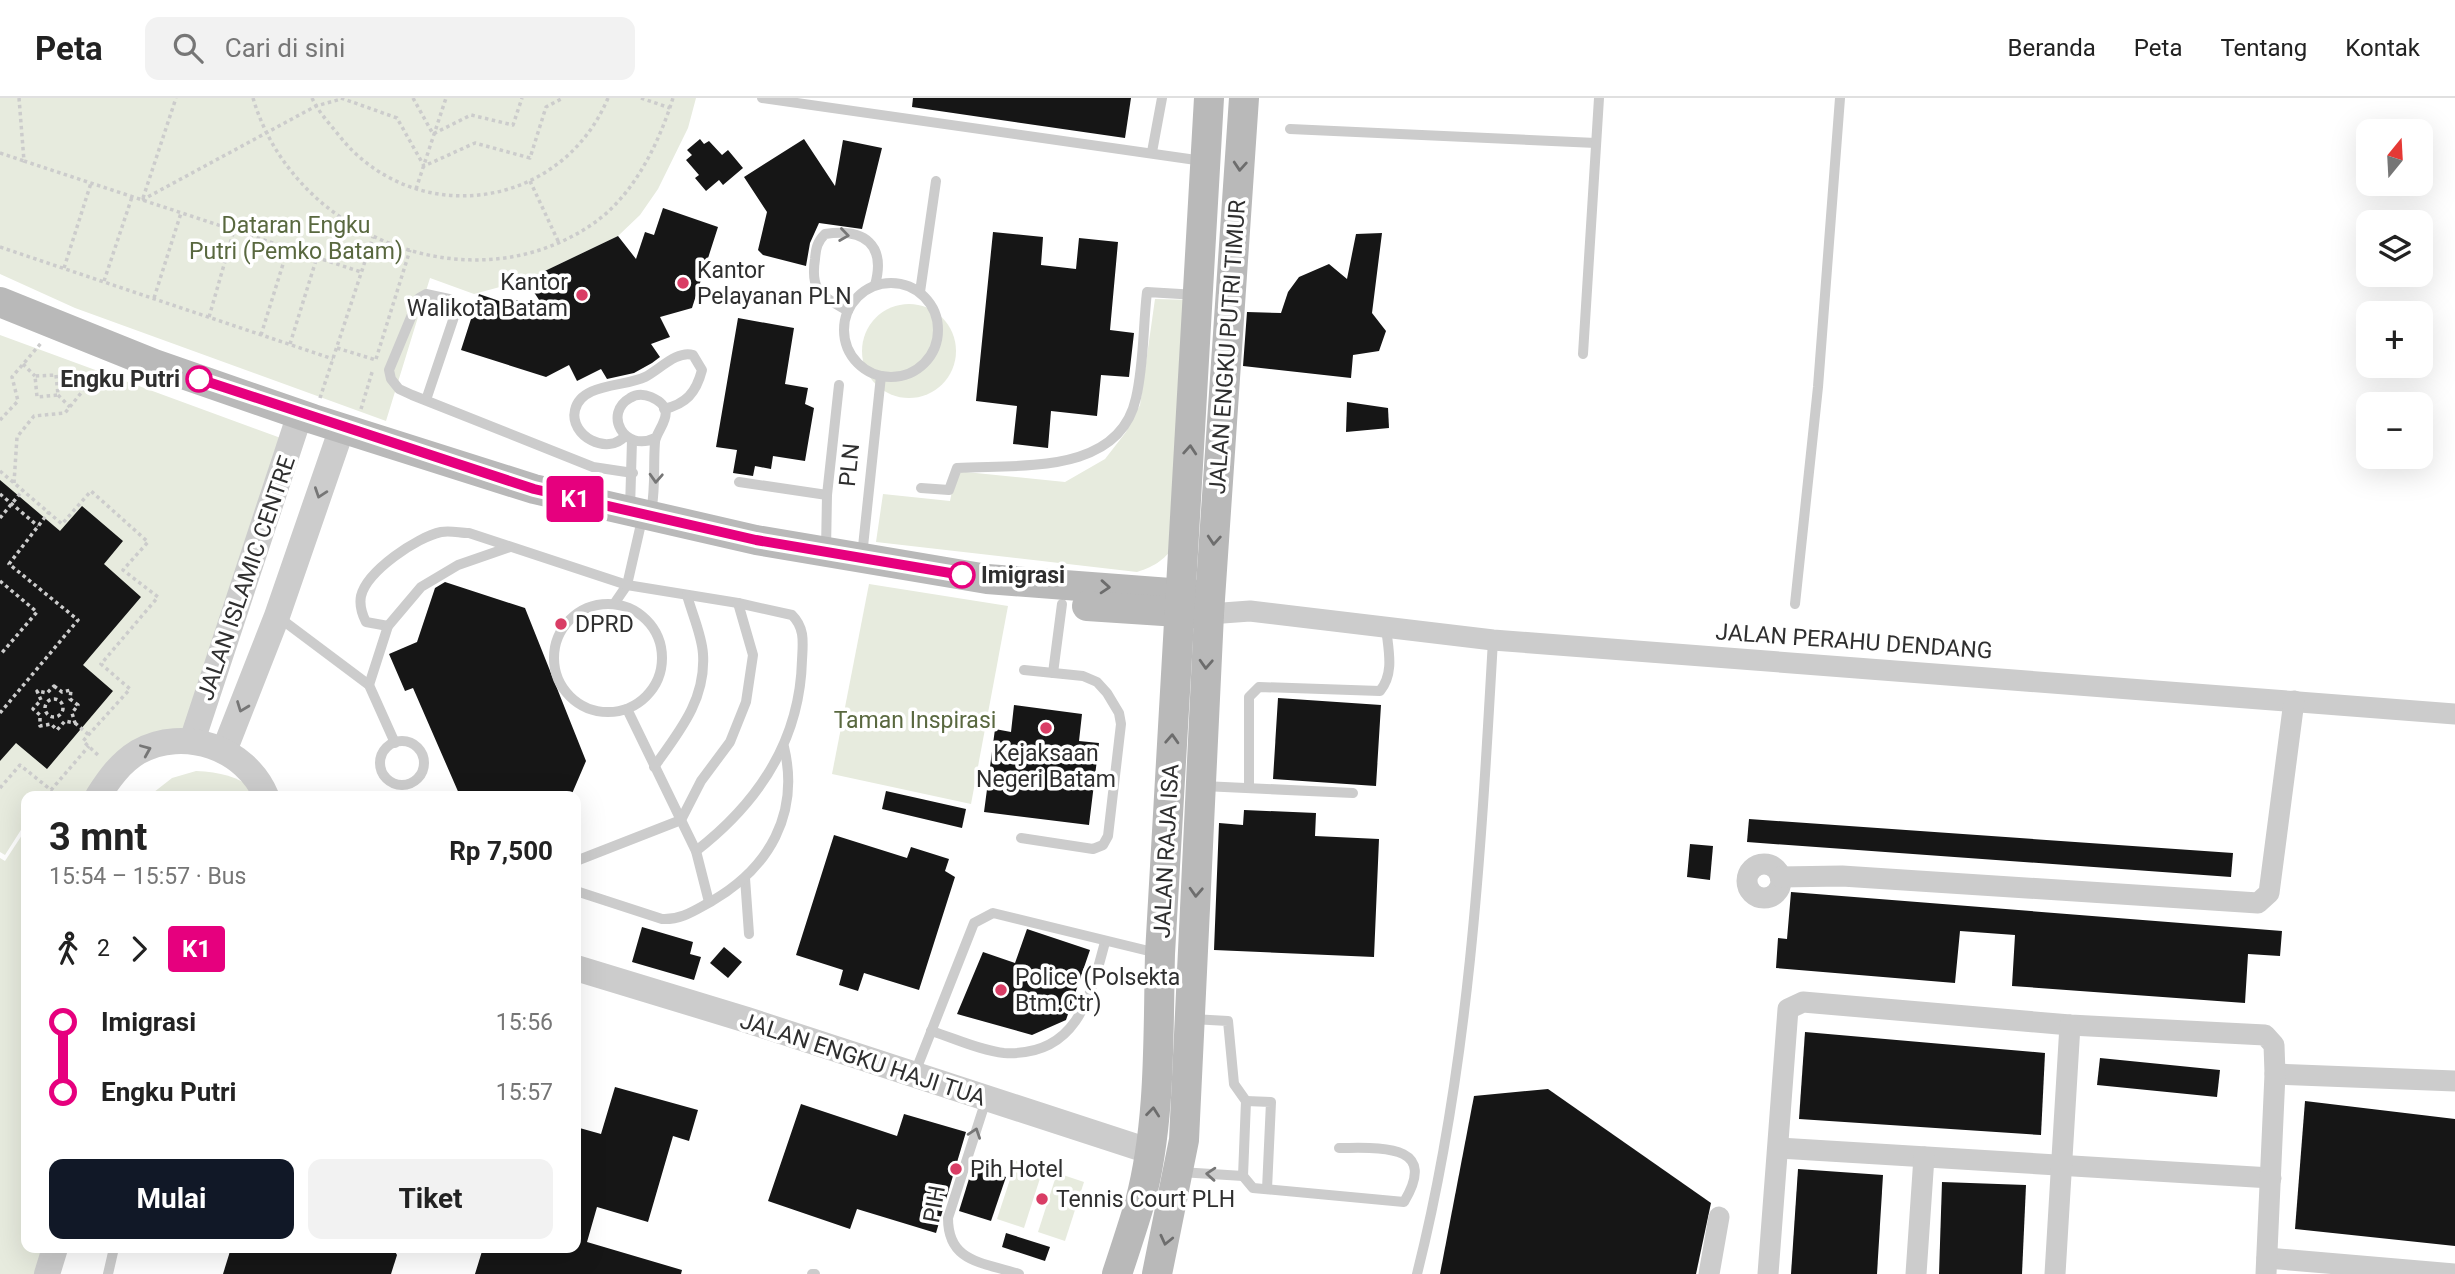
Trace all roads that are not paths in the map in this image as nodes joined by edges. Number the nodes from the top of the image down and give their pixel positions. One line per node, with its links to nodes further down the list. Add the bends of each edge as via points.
1 (762, 98): 9 (lane)
2 (1162, 98): 9 (lane)
3 (1209, 98): 10 (main road, JALAN ENGKU PUTRI TIMUR)
4 (1244, 98): 40 (main road, JALAN ENGKU PUTRI TIMUR, one-way to 40)
5 (1600, 98): 8 (lane)
6 (1840, 98): 41 (lane, via 1819,374)
7 (1290, 129): 8 (lane)
8 (1596, 144): 18 (lane)
9 (1152, 152): 10 (lane)
10 (1205, 162): 14 (main road, JALAN ENGKU PUTRI TIMUR)
11 (936, 181): 13 (lane)
12 (876, 285): 13 (lane, via 891,282); 16 (lane, via 862,292); 16 (lane, one-way to 12, via 818,292 812,279 817,242 825,234 852,235 876,249 880,267)
13 (920, 292): 19 (lane, via 937,319 939,335 934,350 912,373)
14 (1199, 295): 29 (lane, via 1147,292 1136,400 1125,424 1102,447 1067,461 957,468 949,490); 40 (main road, JALAN ENGKU PUTRI TIMUR, one-way to 14)
15 (0, 302): 23 (main road)
16 (848, 311): 19 (lane, via 843,332 846,348 866,371)
17 (0, 323): 23 (main road, via 104,364)
18 (1583, 354)
19 (881, 376): 34 (lane, PLN)
20 (839, 385): 30 (lane)
21 (426, 400): 21 (lane, via 399,389 389,370 419,298 426,293 449,299 454,305); 27 (lane, via 593,467)
22 (664, 409): 25 (lane, via 653,398 631,397 618,415); 25 (lane, via 683,403 696,387 702,370 696,356 689,353 636,381 584,395 575,408 578,429 604,446); 26 (lane, via 665,425)
23 (303, 421): 24 (main road); 52 (street, JALAN ISLAMIC CENTRE)
24 (344, 436): 31 (main road, via 515,502); 42 (street, JALAN ISLAMIC CENTRE, one-way to 42)
25 (629, 438): 26 (lane, via 648,442); 27 (lane)
26 (655, 438): 31 (lane, one-way to 31, via 656,484)
27 (633, 472): 31 (lane)
28 (739, 482): 30 (lane)
29 (921, 488)
30 (827, 495): 33 (lane)
31 (640, 519): 33 (main road); 35 (lane); 39 (main road, via 799,566 956,593)
32 (510, 547): 35 (lane); 43 (lane, via 439,575 421,587); 43 (lane, via 469,533 443,531 420,539 397,554 366,584 361,596 360,610 366,622)
33 (826, 553): 34 (main road)
34 (862, 559): 40 (main road, one-way to 40)
35 (627, 585): 36 (lane); 38 (lane)
36 (687, 595): 37 (lane); 56 (lane, via 703,653 700,692 686,723)
37 (738, 603): 54 (lane, via 792,615 803,629 800,695); 64 (lane, via 753,655 746,702 730,742 701,781)
38 (614, 604): 50 (lane, via 647,620 663,652 655,687); 50 (lane, via 595,606 565,625 554,658 561,683 577,702 593,710)
39 (1062, 604): 40 (main road); 47 (lane)
40 (1195, 604): 44 (street, JALAN PERAHU DENDANG); 58 (main road, JALAN RAJA ISA, one-way to 58); 74 (main road, JALAN RAJA ISA, one-way to 40)
41 (1795, 604)
42 (277, 616): 48 (lane); 55 (street, JALAN ISLAMIC CENTRE, one-way to 55)
43 (388, 626): 48 (lane)
44 (1386, 627): 45 (street, JALAN PERAHU DENDANG); 59 (lane, via 1388,678 1380,691 1253,690 1249,696)
45 (1493, 640): 49 (street, JALAN PERAHU DENDANG); 102 (lane, via 1481,842 1453,1094 1436,1199)
46 (1024, 670): 47 (lane)
47 (1053, 673): 65 (lane, via 1097,682 1119,713 1108,836 1103,845 1093,849)
48 (369, 685): 53 (lane)
49 (2294, 702): 51 (street, JALAN PERAHU DENDANG); 68 (street, via 2269,893 2258,903 1842,876)
50 (627, 709): 56 (lane)
51 (2455, 714)
52 (192, 741): 55 (street); 60 (street, one-way to 52, via 114,771 138,752 166,742)
53 (395, 743): 57 (lane, via 382,755 381,768 388,780); 57 (lane, via 414,744 423,756 423,771)
54 (784, 747): 66 (lane, via 747,806); 69 (lane, via 789,786 778,829 764,858)
55 (224, 751): 61 (street, via 246,766)
56 (654, 767): 64 (lane)
57 (408, 784): 62 (lane)
58 (1200, 786): 59 (lane); 76 (main road, JALAN RAJA ISA, one-way to 76)
59 (1249, 788): 63 (lane)
60 (101, 791)
61 (263, 791)
62 (411, 791)
63 (1353, 793)
64 (681, 820): 66 (lane); 67 (lane)
65 (1021, 838)
66 (696, 851): 71 (lane)
67 (581, 860)
68 (1780, 877)
69 (745, 878): 71 (lane); 72 (lane)
70 (581, 893): 71 (lane, via 662,919 682,918)
71 (709, 902)
72 (749, 934)
73 (1105, 942): 74 (lane); 78 (lane, via 1092,989 1069,1032 1040,1049 1003,1053); 78 (lane, via 993,913 980,918 974,923)
74 (1160, 954): 86 (main road, JALAN RAJA ISA, one-way to 74, via 1158,1062)
75 (581, 970): 80 (street, JALAN ENGKU HAJI TUA)
76 (1189, 1019): 83 (lane, via 1228,1021 1234,1084); 89 (main road, JALAN RAJA ISA, via 1184,1140)
77 (2070, 1026): 79 (street, via 2257,1032 2274,1045); 85 (street, via 1795,1004 1788,1009); 88 (street)
78 (931, 1031): 80 (lane)
79 (2275, 1074): 81 (street); 91 (street)
80 (914, 1075): 82 (street, JALAN ENGKU HAJI TUA)
81 (2455, 1081)
82 (986, 1100): 86 (street, JALAN ENGKU HAJI TUA); 99 (lane, PIH, one-way to 82, via 966,1256 953,1248 948,1233 948,1218)
83 (1246, 1101): 90 (lane); 92 (lane, via 1270,1102)
84 (1339, 1148): 92 (lane, via 1402,1151 1415,1170 1405,1202)
85 (1779, 1148): 87 (street); 104 (street)
86 (1149, 1151): 100 (main road, JALAN RAJA ISA, via 1140,1200)
87 (1924, 1157): 88 (street); 105 (street)
88 (2061, 1165): 91 (street); 106 (street)
89 (1178, 1172): 90 (lane, one-way to 89); 101 (main road, JALAN RAJA ISA, one-way to 101)
90 (1243, 1176): 92 (lane, via 1253,1188)
91 (2271, 1178): 96 (street)
92 (1267, 1189)
93 (1719, 1217): 103 (street)
94 (53, 1253): 97 (street)
95 (113, 1253): 98 (lane)
96 (2267, 1266): 107 (street)
97 (47, 1274)
98 (108, 1274)
99 (1019, 1274)
100 (1116, 1274)
101 (1157, 1274)
102 (1417, 1274)
103 (1709, 1274)
104 (1769, 1274)
105 (1916, 1274)
106 (2055, 1274)
107 (2455, 1274)

